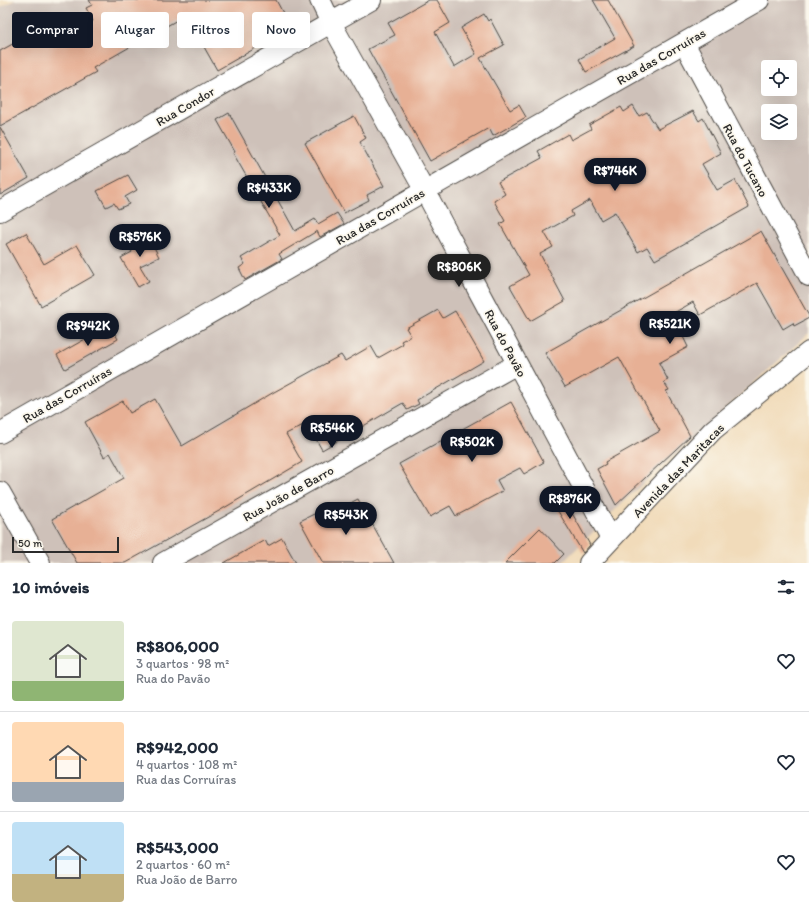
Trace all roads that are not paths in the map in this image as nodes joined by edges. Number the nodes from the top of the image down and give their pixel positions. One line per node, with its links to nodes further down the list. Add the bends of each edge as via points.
1 (320, 0): 4 (street, Rua do Pavão)
2 (371, 0): 4 (street, Rua Condor)
3 (760, 0): 5 (street, Rua das Corruíras)
4 (331, 23): 6 (street, Rua do Pavão); 7 (street, Rua Condor)
5 (684, 43): 6 (street, Rua das Corruíras); 8 (street, Rua do Tucano)
6 (425, 191): 10 (street, Rua do Pavão); 11 (street, Rua das Corruíras)
7 (0, 211)
8 (809, 276)
9 (809, 352): 13 (street, Avenida das Maritacas, via 713,430)
10 (518, 364): 13 (street, Rua do Pavão); 15 (street, Rua João de Barro)
11 (0, 433)
12 (0, 492): 14 (street)
13 (611, 539): 16 (street, Avenida das Maritacas)
14 (40, 563)
15 (162, 563)
16 (589, 563)

